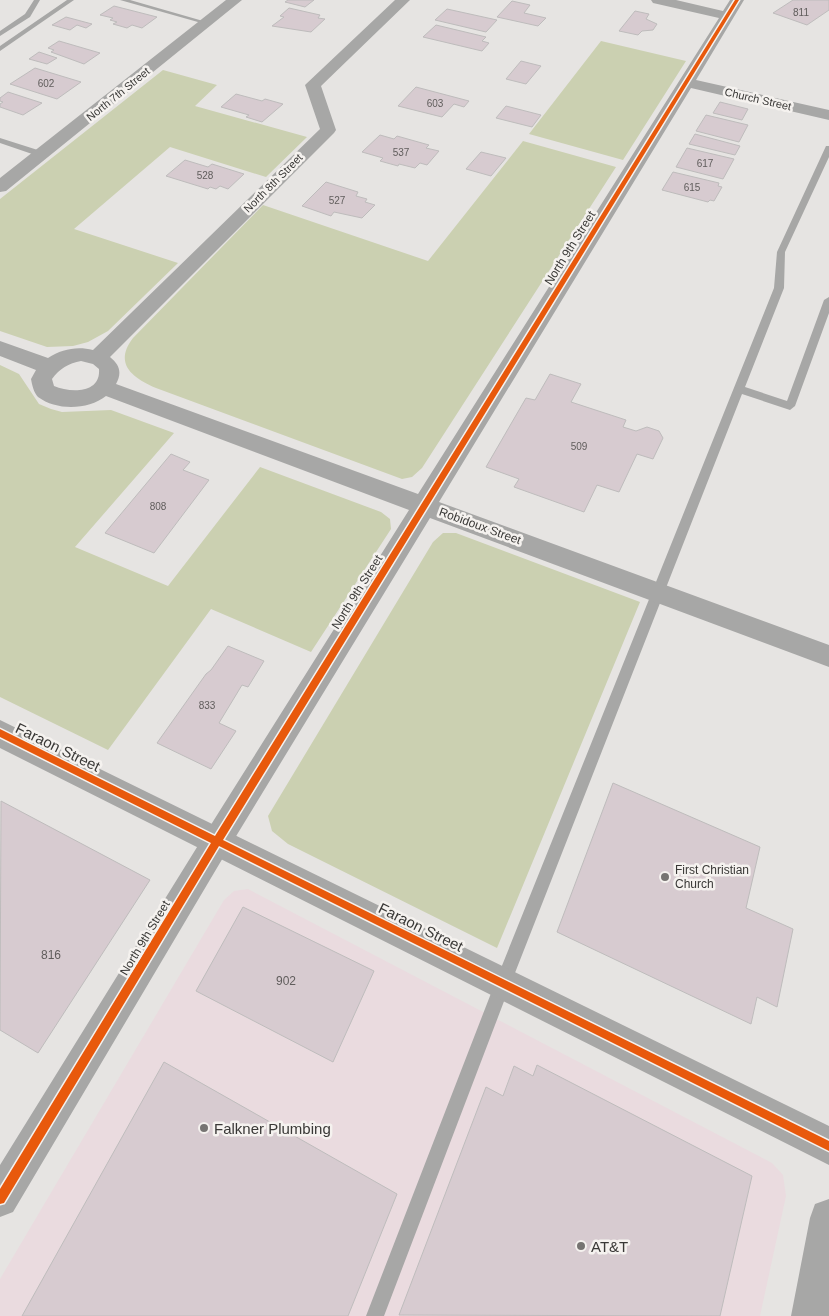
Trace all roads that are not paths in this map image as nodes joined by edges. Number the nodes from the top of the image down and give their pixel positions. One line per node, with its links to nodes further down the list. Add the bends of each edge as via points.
1 (37, 0): 10 (lane, via 27,16)
2 (71, 0): 11 (lane)
3 (123, 0): 9 (lane)
4 (235, 0): 9 (street, North 7th Street)
5 (403, 0): 20 (street, North 8th Street, via 313,85 328,130)
6 (658, 0): 8 (street)
7 (737, 0): 8 (street, North 9th Street)
8 (727, 16): 12 (street, North 9th Street)
9 (207, 22): 16 (street, North 7th Street)
10 (0, 34)
11 (0, 48)
12 (686, 82): 13 (street, Church Street); 24 (street, North 9th Street)
13 (829, 115)
14 (0, 140): 16 (lane)
15 (829, 148): 23 (lane, via 780,252 779,288)
16 (41, 154): 17 (street, North 7th Street)
17 (0, 187)
18 (829, 300): 23 (lane, via 790,406)
19 (0, 348): 21 (street)
20 (98, 357): 21 (street, via 73,355); 22 (street, via 110,366 111,372)
21 (50, 367): 22 (street, via 42,385 45,391 60,399 85,398)
22 (103, 387): 24 (street, Robidoux Street)
23 (739, 389): 25 (lane)
24 (424, 506): 25 (street, Robidoux Street); 28 (street, North 9th Street)
25 (659, 593): 26 (street, Robidoux Street); 29 (lane)
26 (829, 656)
27 (0, 733): 28 (street, Faraon Street)
28 (217, 841): 29 (street, Faraon Street); 31 (street, North 9th Street)
29 (503, 983): 30 (street, Faraon Street); 33 (lane)
30 (829, 1146)
31 (0, 1199)
32 (829, 1218): 34 (street)
33 (375, 1316)
34 (811, 1316)

